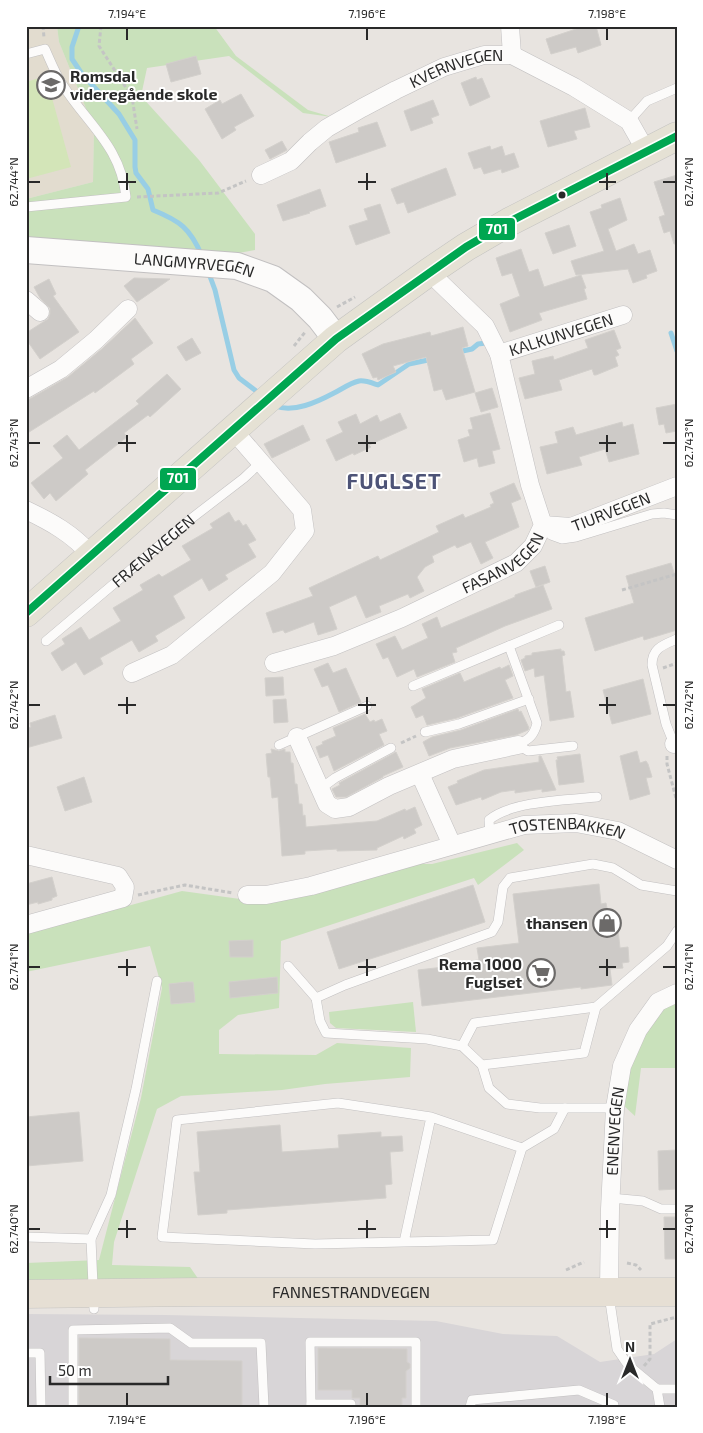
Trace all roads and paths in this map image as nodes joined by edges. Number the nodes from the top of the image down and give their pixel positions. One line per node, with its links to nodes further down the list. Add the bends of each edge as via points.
1 (101, 26): 7 (path, via 99,46 132,98)
2 (510, 26): 4 (street)
3 (26, 54): 11 (lane, via 44,49 62,84 117,160)
4 (512, 55): 6 (street, KVERNVEGEN); 10 (street, KVERNVEGEN, via 484,55 444,67 327,128 291,161)
5 (677, 88): 6 (lane, via 647,101)
6 (629, 121): 9 (street, KVERNVEGEN)
7 (137, 129)
8 (677, 136): 9 (main road)
9 (646, 151): 14 (main road, via 509,222)
10 (261, 175): 11 (path, via 218,192)
11 (126, 198): 12 (lane)
12 (26, 207)
13 (26, 250): 19 (main road, LANGMYRVEGEN, via 236,266 273,279 301,299)
14 (429, 272): 19 (main road); 20 (street, FASANVEGEN, via 485,326)
15 (26, 300): 17 (street)
16 (128, 308): 21 (street, via 60,369)
17 (40, 312)
18 (623, 315): 20 (street, KALKUNVEGEN)
19 (336, 339): 22 (main road)
20 (499, 354): 27 (street, FASANVEGEN, via 530,485)
21 (26, 390)
22 (233, 430): 23 (street); 28 (main road)
23 (260, 462): 34 (lane, FRÆNAVEGEN); 37 (street, via 302,510 304,532 272,573 172,655)
24 (677, 486): 27 (street, TIURVEGEN, via 571,527)
25 (26, 510): 28 (street, via 60,527)
26 (677, 515): 27 (lane, via 652,514 562,539 551,535)
27 (543, 525): 36 (street, FASANVEGEN, via 533,546 516,563 402,618 334,646)
28 (91, 555): 31 (main road)
29 (677, 574): 30 (path)
30 (622, 590)
31 (26, 613)
32 (559, 626): 35 (lane)
33 (677, 639): 43 (lane, via 656,650 652,657 666,724)
34 (46, 641)
35 (509, 646): 38 (lane); 39 (lane)
36 (274, 664)
37 (132, 673)
38 (414, 686)
39 (529, 699): 41 (lane, via 459,724); 45 (lane, via 537,723 535,733)
40 (367, 706): 42 (lane)
41 (425, 732): 47 (path)
42 (297, 737): 44 (lane); 49 (street)
43 (675, 743): 51 (path, via 667,756 667,764)
44 (279, 745)
45 (518, 745): 46 (lane, via 528,751); 48 (street, via 453,759)
46 (573, 746)
47 (391, 748): 49 (lane)
48 (420, 774): 49 (street, via 349,807 335,809 327,804); 53 (street)
49 (320, 789)
50 (597, 797): 52 (lane, via 557,800 502,811 489,820)
51 (677, 802)
52 (490, 835): 53 (street, TOSTENBAKKEN); 55 (street, TOSTENBAKKEN, via 524,825 576,823 618,831)
53 (452, 845): 58 (street, TOSTENBAKKEN, via 312,886 266,895)
54 (26, 855): 57 (street, via 118,876)
55 (677, 860)
56 (677, 891): 64 (lane, via 640,885 613,868 593,864 510,878 503,887 498,922 492,932)
57 (124, 893): 58 (path, via 185,885); 59 (street)
58 (247, 895)
59 (26, 925)
60 (677, 931): 65 (lane, via 667,946)
61 (288, 966): 64 (lane)
62 (157, 981): 75 (lane, via 111,1195)
63 (677, 993): 69 (street, ENENVEGEN, via 658,1002 638,1030 622,1066)
64 (316, 998): 66 (lane, via 326,1033 427,1039)
65 (596, 1007): 66 (lane, via 474,1023); 67 (lane, via 584,1053)
66 (462, 1046): 67 (lane)
67 (482, 1065): 68 (lane, via 489,1088 507,1104)
68 (565, 1108): 69 (lane); 71 (lane, via 554,1129)
69 (615, 1108): 72 (street, ENENVEGEN)
70 (431, 1117): 71 (lane); 76 (lane); 76 (lane, via 338,1103 177,1120 162,1237 315,1244)
71 (522, 1148): 76 (lane, via 492,1240)
72 (611, 1198): 73 (lane, via 643,1201 661,1209); 79 (street, ENENVEGEN)
73 (677, 1209)
74 (26, 1237): 75 (lane)
75 (91, 1239): 80 (lane)
76 (404, 1242)
77 (677, 1292): 79 (highway, FANNESTRANDVEGEN)
78 (26, 1294): 80 (highway, FANNESTRANDVEGEN)
79 (610, 1299): 80 (highway, FANNESTRANDVEGEN, via 210,1292); 81 (highway, FANNESTRANDVEGEN); 86 (lane, via 617,1349 628,1365)
80 (94, 1302): 82 (highway, FANNESTRANDVEGEN)
81 (677, 1307)
82 (26, 1309)
83 (677, 1317): 85 (path, via 650,1324)
84 (26, 1353): 89 (lane, via 40,1352)
85 (650, 1359)
86 (657, 1389): 87 (lane); 96 (lane)
87 (677, 1389)
88 (311, 1405): 92 (lane, via 351,1404); 93 (lane, via 310,1342 416,1342)
89 (41, 1407)
90 (73, 1407): 91 (lane, via 73,1330 170,1328 191,1343 261,1343)
91 (264, 1407)
92 (351, 1407)
93 (416, 1407)
94 (470, 1407): 95 (lane, via 472,1400 579,1390)
95 (614, 1407)
96 (660, 1407)

